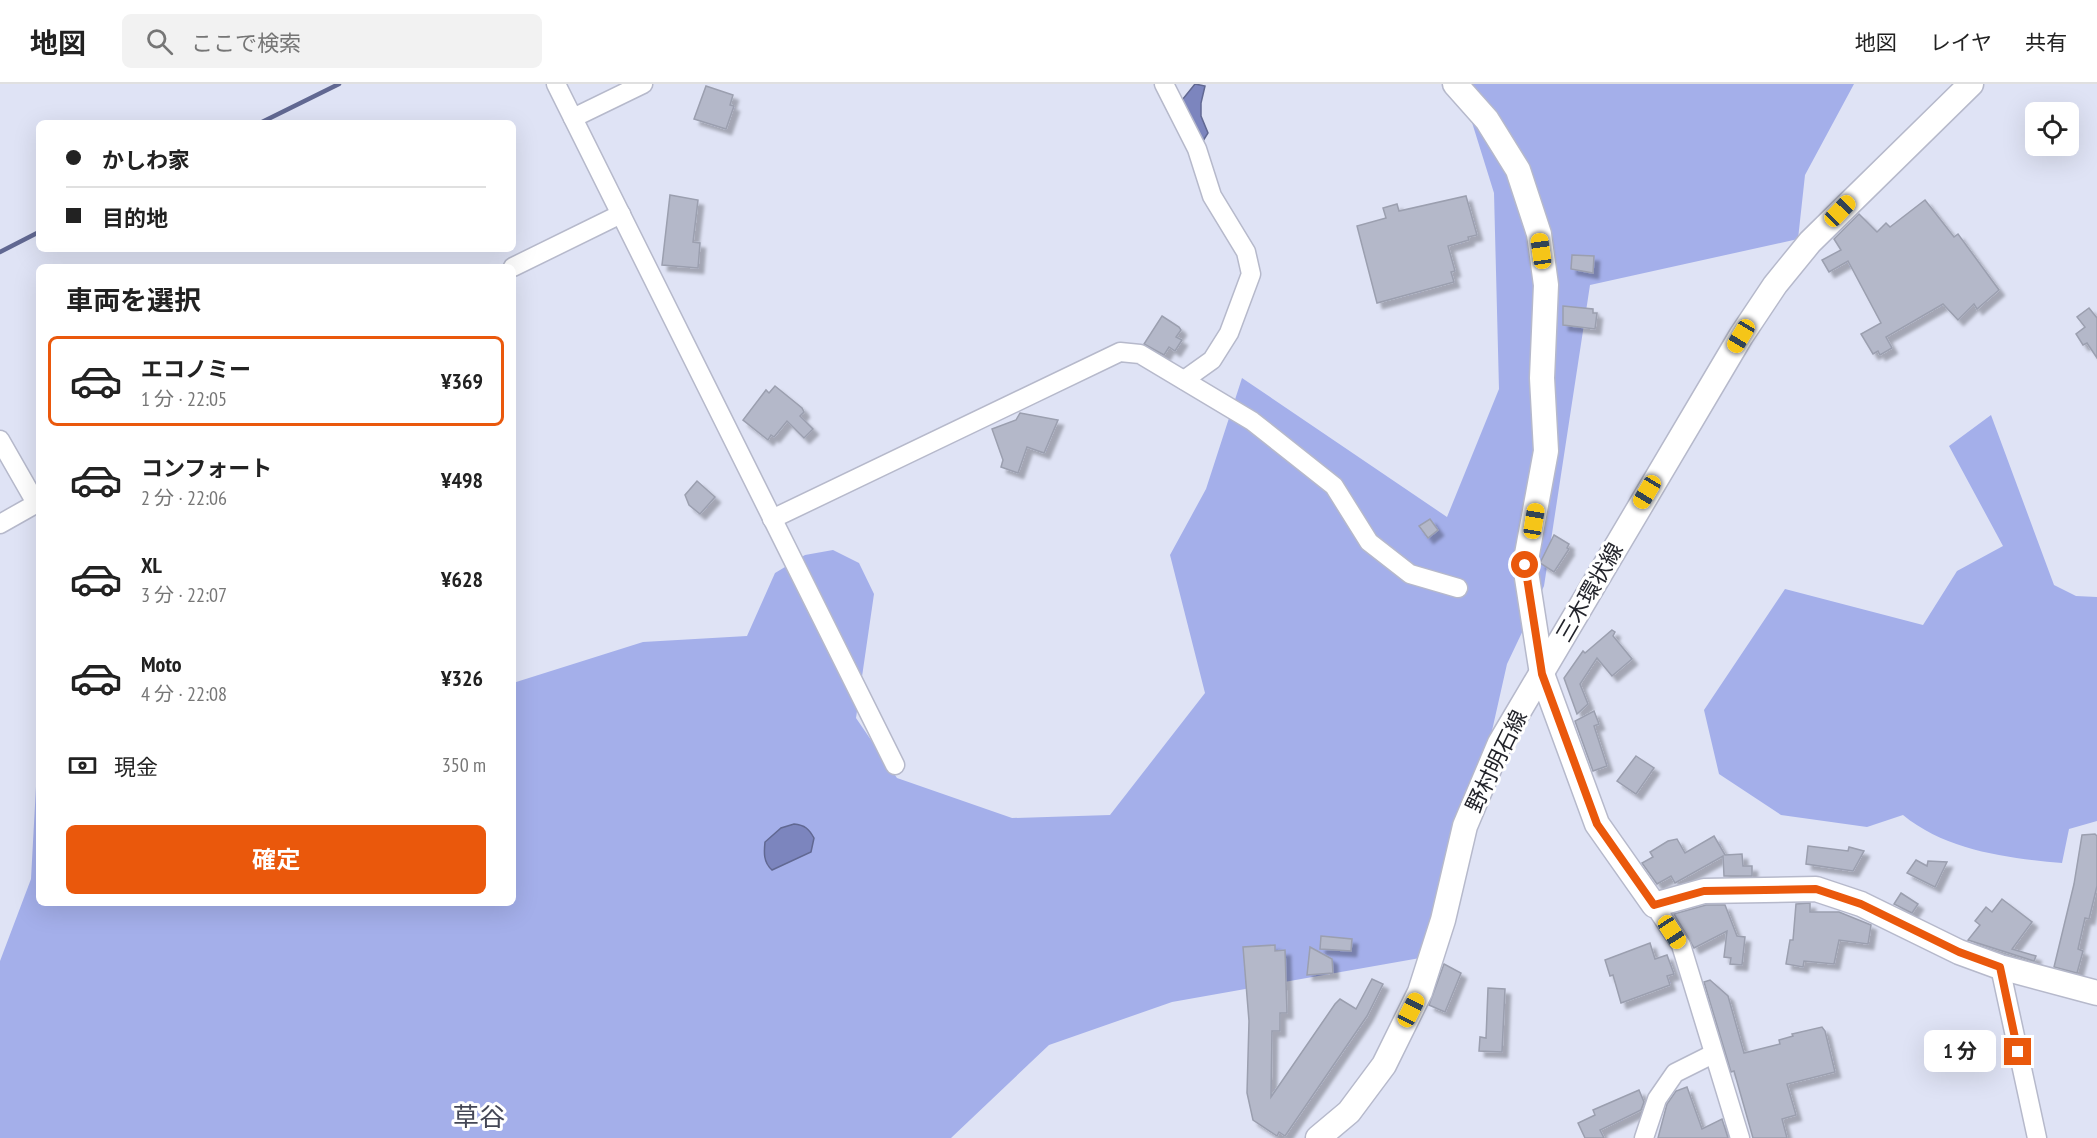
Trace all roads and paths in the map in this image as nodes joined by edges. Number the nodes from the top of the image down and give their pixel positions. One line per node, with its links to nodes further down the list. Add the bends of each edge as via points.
1 (556, 84): 6 (street)
2 (643, 84): 6 (street)
3 (1164, 84): 9 (street, via 1197,149 1212,196 1246,252 1251,274 1229,333 1212,360)
4 (1455, 84): 16 (main road, 三木環状線, via 1487,120 1518,170 1539,234 1546,285 1542,378 1546,451 1525,565)
5 (1971, 84): 16 (main road, 三木環状線, via 1810,242 1775,285 1734,346)
6 (573, 117): 7 (street)
7 (621, 214): 8 (street); 13 (street)
8 (516, 266)
9 (1184, 380): 13 (street, via 1140,354 1120,352); 15 (street, via 1252,421 1334,486 1369,542 1410,574)
10 (0, 440): 11 (street)
11 (36, 499)
12 (36, 503): 14 (street)
13 (772, 519): 17 (street)
14 (0, 524)
15 (1458, 588)
16 (1542, 674): 18 (main road, 野村明石線, via 1597,824); 22 (main road, 野村明石線, via 1500,743 1465,826 1443,920 1420,992 1384,1065 1349,1112)
17 (895, 765)
18 (1654, 905): 19 (main road, via 1704,891 1816,889 1861,904 1959,952); 21 (street, via 1681,945)
19 (2000, 967): 20 (main road); 25 (street)
20 (2097, 993)
21 (1713, 1054): 23 (street, via 1675,1073 1657,1099); 24 (street)
22 (1318, 1138)
23 (1644, 1138)
24 (1740, 1138)
25 (2037, 1138)

